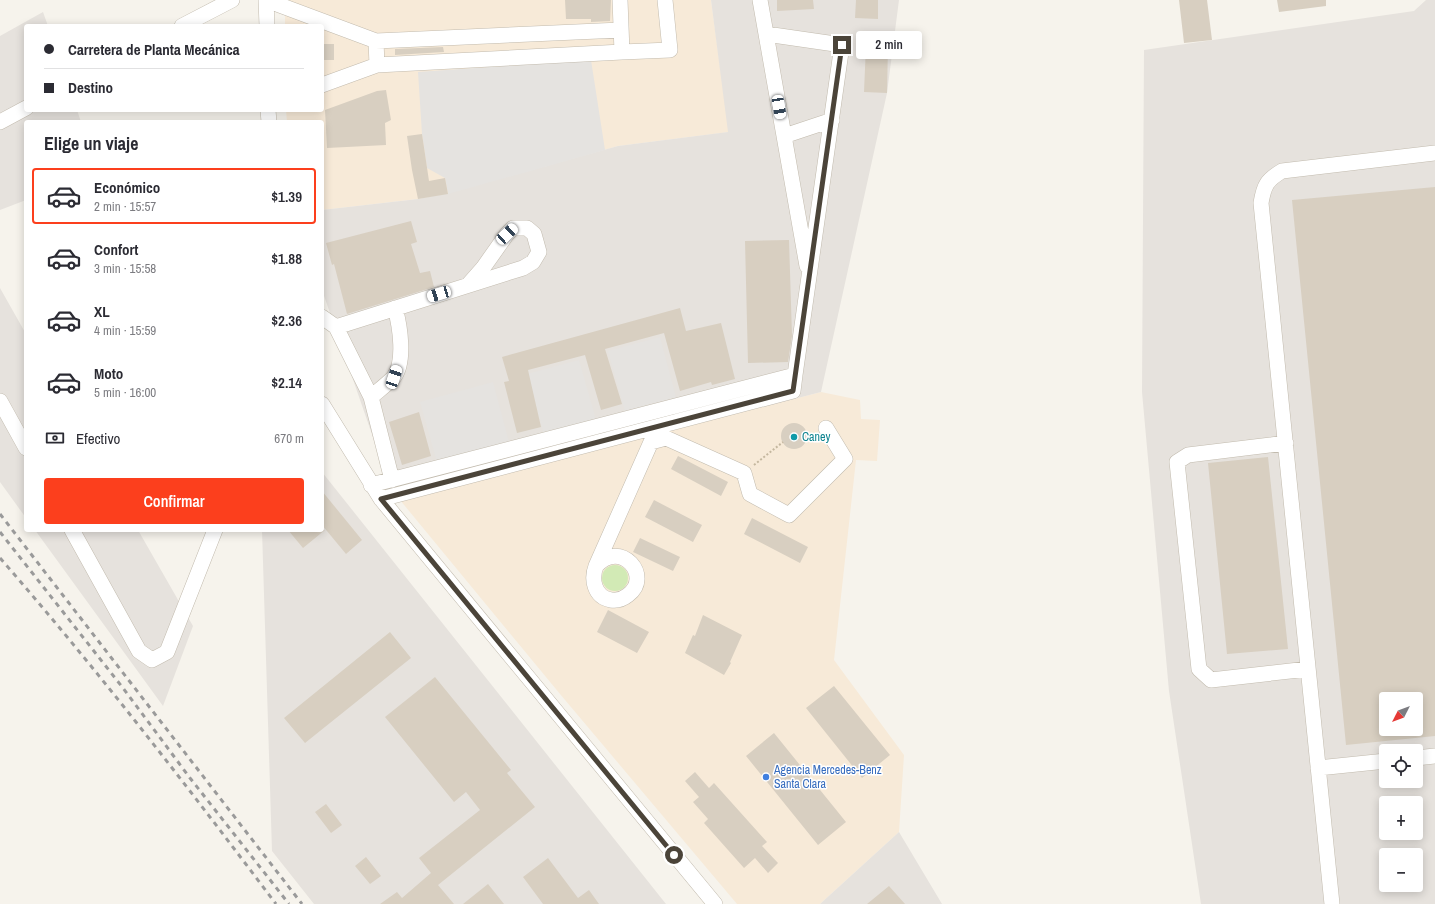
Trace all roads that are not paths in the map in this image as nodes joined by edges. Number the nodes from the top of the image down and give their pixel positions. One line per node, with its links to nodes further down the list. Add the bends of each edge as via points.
1 (232, 0): 6 (street)
2 (266, 0): 7 (street); 10 (street)
3 (620, 0): 8 (street)
4 (665, 0): 11 (street, via 670,50)
5 (760, 0): 9 (street)
6 (186, 24)
7 (267, 24)
8 (621, 30): 10 (street); 11 (street)
9 (766, 34): 15 (street, via 842,45); 17 (street)
10 (376, 41): 12 (street)
11 (622, 52): 12 (street)
12 (376, 65): 13 (street)
13 (324, 84)
14 (24, 109): 16 (street)
15 (832, 120): 17 (street); 19 (street)
16 (0, 122)
17 (784, 136): 19 (street)
18 (1435, 153): 29 (street, via 1282,171 1270,179 1264,189 1261,203)
19 (809, 279): 24 (street)
20 (468, 285): 20 (street, via 523,268 533,262 539,252 534,234 527,228 513,228); 21 (street)
21 (395, 308): 23 (street); 25 (street, via 399,322 401,356 394,377)
22 (324, 318): 23 (street)
23 (336, 327): 25 (street)
24 (795, 375): 31 (street); 33 (street, via 793,391)
25 (371, 397): 31 (street)
26 (0, 401): 30 (street)
27 (324, 407): 32 (street)
28 (826, 428): 36 (street, via 845,459 790,515 750,494 744,473 666,438 651,442)
29 (1286, 443): 37 (street); 37 (street, via 1188,455 1177,462 1199,669 1211,680)
30 (24, 444)
31 (392, 480): 32 (street)
32 (371, 485): 33 (street)
33 (381, 499): 42 (street)
34 (73, 532): 35 (street, via 139,650 152,660 167,652)
35 (214, 532)
36 (596, 566)
37 (1308, 669): 41 (street)
38 (1435, 756): 39 (street)
39 (1423, 757)
40 (1379, 762): 41 (street)
41 (1318, 768): 43 (street)
42 (714, 904)
43 (1332, 904)

